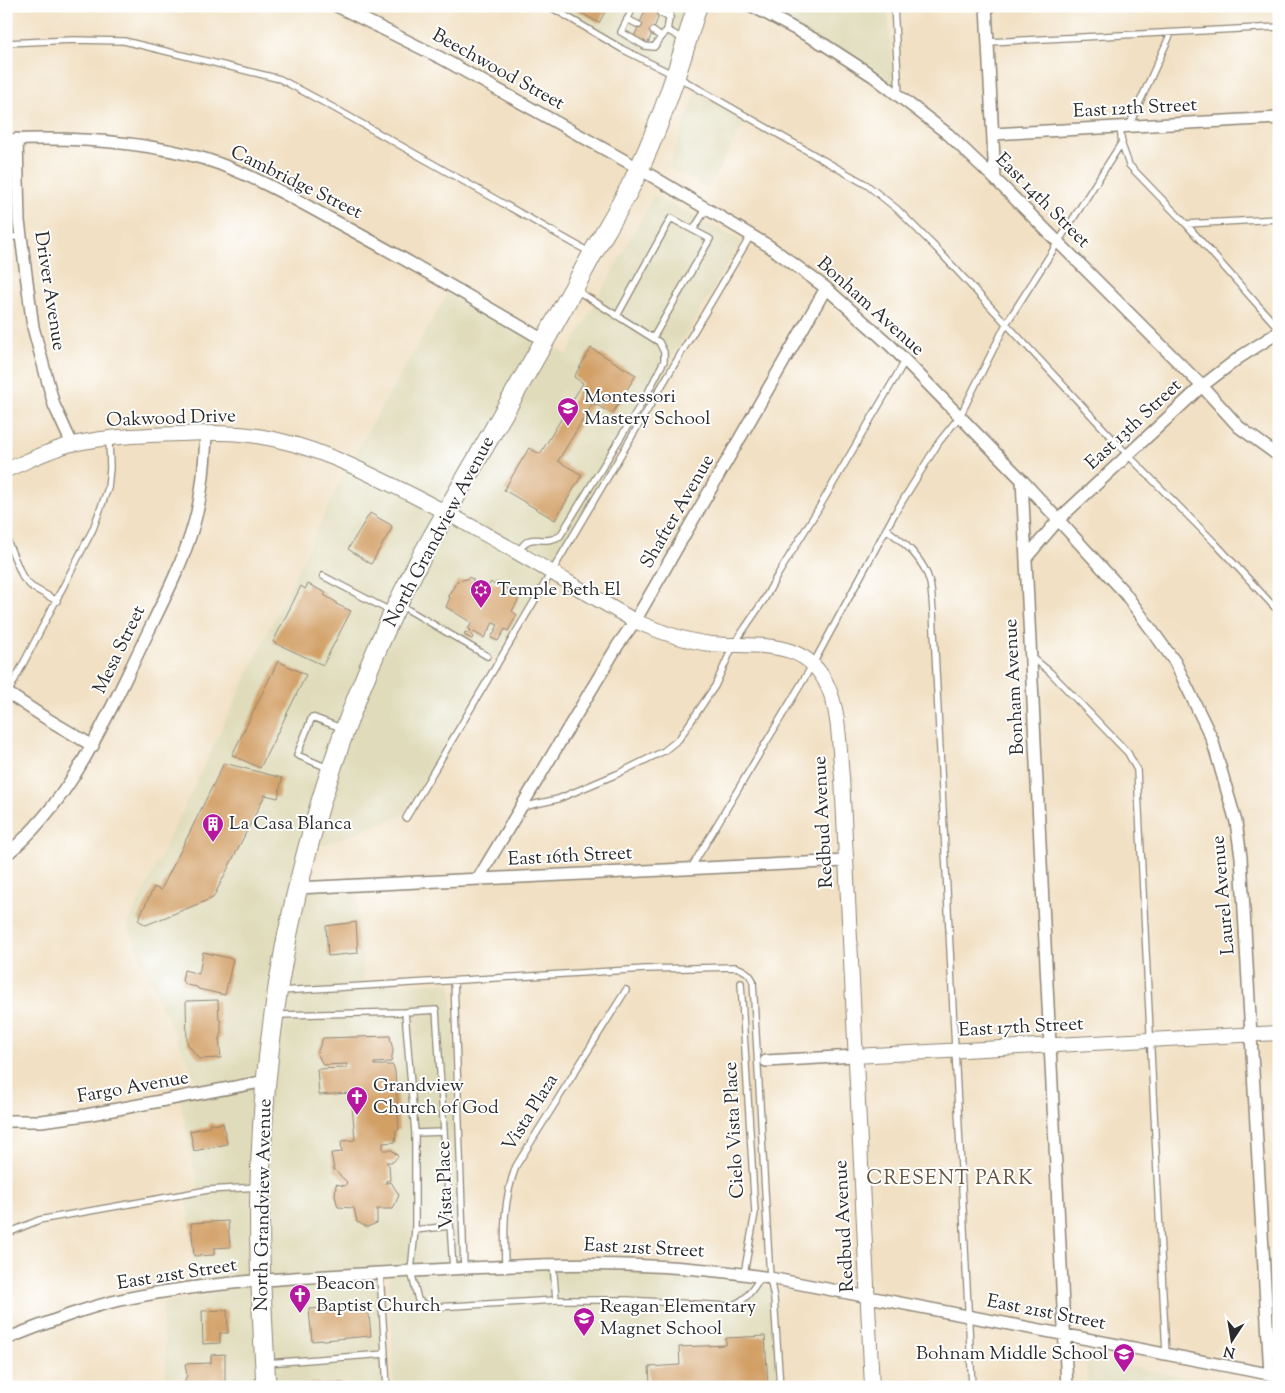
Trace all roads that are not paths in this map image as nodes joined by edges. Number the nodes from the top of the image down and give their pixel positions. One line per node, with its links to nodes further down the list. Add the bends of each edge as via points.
1 (337, 6): 28 (street, Beechwood Street, via 441,58)
2 (549, 6): 21 (lane)
3 (634, 6): 11 (lane)
4 (670, 6): 10 (lane)
5 (697, 6): 18 (main road, North Grandview Avenue)
6 (752, 6): 22 (street, East 14th Street, via 825,45)
7 (894, 6): 22 (lane)
8 (986, 6): 19 (street)
9 (660, 13): 10 (lane)
10 (670, 18): 14 (lane)
11 (627, 19): 12 (lane); 17 (lane, via 621,32 645,46 654,47)
12 (639, 25)
13 (1279, 27): 16 (lane)
14 (667, 30): 17 (lane); 18 (lane)
15 (653, 31): 17 (lane)
16 (1172, 33): 19 (lane); 24 (lane)
17 (661, 38)
18 (687, 40): 21 (main road, North Grandview Avenue)
19 (988, 42): 25 (street)
20 (6, 43): 38 (lane, via 124,41 280,80)
21 (676, 76): 28 (main road, North Grandview Avenue); 42 (lane, via 867,185 897,209)
22 (899, 96): 29 (street, East 14th Street, via 948,134)
23 (1279, 118): 24 (street, East 12th Street)
24 (1125, 127): 25 (street, East 12th Street); 27 (lane)
25 (993, 134): 29 (street)
26 (12, 140): 36 (street, Driver Avenue); 45 (street, Cambridge Street, via 94,140 174,151 207,160 310,207)
27 (1122, 142): 32 (lane, via 1129,165); 37 (lane)
28 (640, 169): 30 (street, Bonham Avenue); 38 (main road, North Grandview Avenue)
29 (995, 179): 37 (street, East 14th Street)
30 (707, 208): 33 (lane); 34 (street, Bonham Avenue)
31 (1279, 219): 32 (lane)
32 (1186, 224): 43 (lane)
33 (693, 230): 41 (lane, via 671,218); 44 (lane, via 710,239)
34 (751, 235): 39 (street, Bonham Avenue); 62 (lane)
35 (6, 237): 36 (lane)
36 (21, 237): 51 (street, Driver Avenue, via 33,327 54,405)
37 (1059, 242): 42 (lane); 47 (street, East 14th Street)
38 (593, 254): 40 (main road, North Grandview Avenue)
39 (826, 288): 46 (street, Bonham Avenue); 67 (street, Shafter Avenue)
40 (574, 289): 41 (lane); 45 (main road, North Grandview Avenue)
41 (617, 316): 44 (lane)
42 (1006, 324): 48 (lane); 52 (lane)
43 (1279, 330): 47 (street, East 13th Street)
44 (653, 338): 60 (lane, via 663,348 664,361 560,536 524,542)
45 (545, 340): 56 (main road, North Grandview Avenue)
46 (905, 361): 48 (street, Bonham Avenue); 68 (lane, via 764,600)
47 (1202, 386): 52 (street, East 13th Street); 53 (street, East 14th Street, via 1239,427)
48 (960, 416): 55 (street, Bonham Avenue); 58 (lane, via 939,442)
49 (206, 433): 50 (street, Oakwood Drive); 56 (street, Oakwood Drive, via 258,436 325,454); 74 (street, Mesa Street, via 201,495 185,551)
50 (109, 439): 51 (street, Oakwood Drive); 64 (lane, via 108,488 94,530)
51 (72, 444): 54 (street, Oakwood Drive)
52 (1128, 455): 57 (street, East 13th Street); 66 (lane)
53 (1279, 456)
54 (6, 470)
55 (1022, 480): 57 (street, Laurel Avenue); 61 (street, Bonham Avenue)
56 (446, 512): 60 (street, Redbud Avenue); 65 (main road, North Grandview Avenue)
57 (1059, 519): 61 (street, East 13th Street); 90 (street, Laurel Avenue, via 1124,592 1175,662 1212,739 1236,822 1241,857)
58 (886, 529): 71 (lane); 93 (lane, via 905,543 925,570 930,583)
59 (6, 538): 64 (lane, via 23,578)
60 (518, 554): 62 (street, Redbud Avenue)
61 (1026, 558): 69 (street, Bonham Avenue)
62 (550, 572): 67 (street, Redbud Avenue); 77 (lane)
63 (323, 576): 65 (lane)
64 (57, 601): 72 (lane)
65 (396, 608): 70 (lane); 73 (main road, North Grandview Avenue)
66 (1279, 612)
67 (635, 621): 68 (street, Redbud Avenue, via 685,639); 76 (street, Shafter Avenue)
68 (734, 644): 71 (street, Redbud Avenue, via 788,650); 76 (lane, via 715,686 698,712 679,739 664,751 558,799)
69 (1031, 655): 91 (lane, via 1128,753 1137,770); 92 (street, Bonham Avenue)
70 (487, 656)
71 (813, 664): 79 (street, Redbud Avenue, via 828,686 837,725); 80 (lane)
72 (7, 694): 74 (street)
73 (346, 730): 75 (main road, North Grandview Avenue); 75 (lane, via 312,717 297,755)
74 (93, 746): 78 (street, Mesa Street, via 40,823)
75 (332, 770): 82 (main road, North Grandview Avenue)
76 (520, 808): 81 (street, Shafter Avenue)
77 (406, 818)
78 (6, 855)
79 (845, 861): 80 (street, East 16th Street); 94 (street, Redbud Avenue)
80 (691, 868): 81 (street, East 16th Street)
81 (478, 879): 82 (street, East 16th Street)
82 (297, 888): 86 (main road, North Grandview Avenue)
83 (454, 981): 86 (lane); 106 (lane, Vista Place); 110 (lane, via 728,967 736,967 752,976)
84 (741, 983): 109 (lane, Cielo Vista Place, via 755,1213)
85 (626, 990): 105 (lane, Vista Plaza, via 516,1166 508,1187 504,1223)
86 (278, 991): 88 (main road, North Grandview Avenue)
87 (405, 1012): 88 (lane); 98 (lane, via 436,1010); 99 (lane)
88 (274, 1016): 96 (main road, North Grandview Avenue)
89 (1279, 1033): 90 (street, East 17th Street)
90 (1251, 1034): 91 (street, East 17th Street); 120 (street, Laurel Avenue)
91 (1151, 1040): 92 (street, East 17th Street); 118 (lane)
92 (1050, 1046): 93 (street, East 17th Street); 115 (street, Bonham Avenue)
93 (955, 1051): 94 (street, East 17th Street); 114 (lane)
94 (855, 1056): 95 (street, East 17th Street); 112 (street, Redbud Avenue)
95 (766, 1061)
96 (266, 1081): 97 (street, Fargo Avenue, via 86,1115 41,1121); 100 (main road, North Grandview Avenue)
97 (6, 1121)
98 (444, 1132): 99 (lane); 101 (lane)
99 (415, 1133): 102 (lane)
100 (260, 1187): 103 (lane, via 208,1190 48,1218); 111 (main road, North Grandview Avenue)
101 (450, 1226): 102 (lane); 106 (lane)
102 (415, 1230): 107 (lane)
103 (6, 1234)
104 (553, 1264): 105 (street, East 21st Street); 109 (street, East 21st Street, via 642,1264); 113 (lane)
105 (505, 1266): 106 (street, East 21st Street)
106 (458, 1269): 107 (street, East 21st Street)
107 (411, 1271): 108 (street, East 21st Street); 113 (lane, via 418,1300 426,1305)
108 (380, 1273): 111 (street, East 21st Street); 117 (lane)
109 (744, 1274): 110 (street, East 21st Street)
110 (766, 1278): 112 (street, East 21st Street); 113 (lane, via 746,1299 729,1306); 123 (lane, via 774,1298)
111 (261, 1280): 116 (street, East 21st Street, via 121,1300 57,1319); 119 (main road, North Grandview Avenue)
112 (868, 1296): 114 (street, East 21st Street); 124 (street, Redbud Avenue)
113 (556, 1300)
114 (968, 1316): 115 (street, East 21st Street); 125 (lane)
115 (1064, 1334): 118 (street, East 21st Street); 126 (street, Bonham Avenue)
116 (6, 1339)
117 (385, 1354): 119 (lane); 122 (lane)
118 (1166, 1354): 120 (street, East 21st Street)
119 (265, 1364): 121 (main road, North Grandview Avenue)
120 (1274, 1376)
121 (266, 1387)
122 (387, 1387)
123 (780, 1387)
124 (872, 1387)
125 (972, 1387)
126 (1067, 1387)

